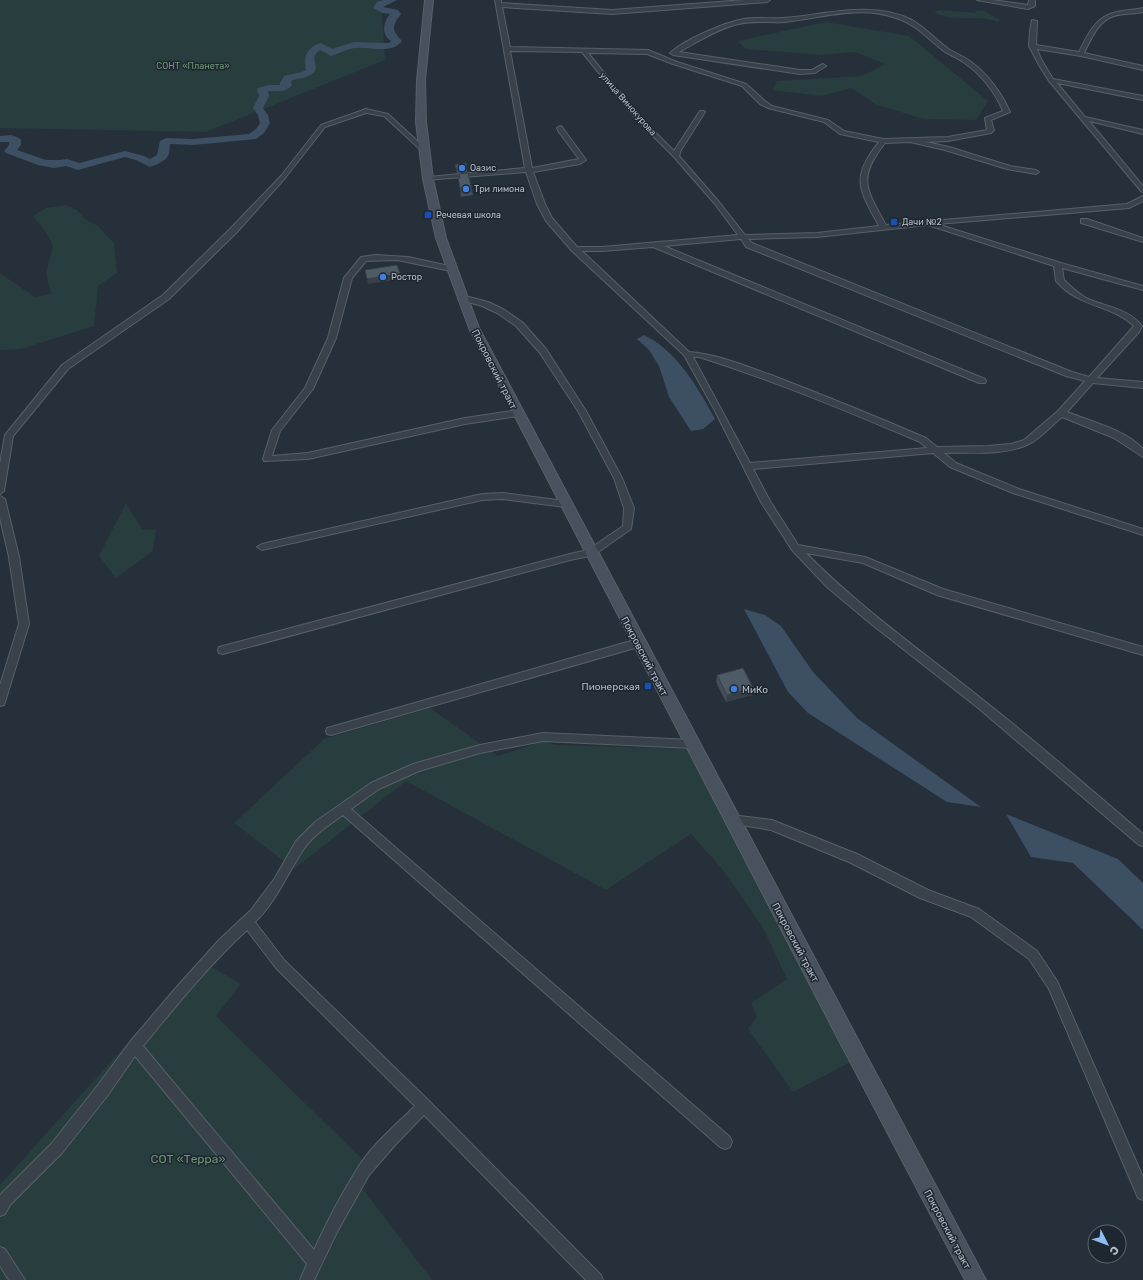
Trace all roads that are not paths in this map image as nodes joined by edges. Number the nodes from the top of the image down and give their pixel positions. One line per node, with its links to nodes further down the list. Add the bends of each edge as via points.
1 (429, 0): 25 (main road, Покровский тракт, via 421,80)
2 (767, 0): 6 (street)
3 (980, 0): 4 (street, via 1030,7)
4 (1032, 0)
5 (499, 2): 6 (street, via 599,12); 10 (street)
6 (710, 3)
7 (1143, 10): 14 (street, via 1110,15 1093,32)
8 (1034, 21): 9 (street)
9 (1032, 46): 14 (street); 17 (street)
10 (507, 49): 11 (street); 27 (street)
11 (583, 50): 12 (street); 26 (street, улица Винокурова, via 638,118)
12 (648, 52): 13 (street); 24 (street, via 744,85 770,108 826,121 842,133)
13 (673, 53): 15 (street, via 800,72 813,72); 23 (street, via 738,22 783,20 846,11 872,11 899,17 920,28 971,65 989,84 1007,112 987,119 991,130 989,132)
14 (1081, 54): 16 (street)
15 (823, 66)
16 (1143, 68)
17 (1051, 80): 18 (street); 20 (street)
18 (1143, 98)
19 (702, 112): 26 (street)
20 (1083, 118): 22 (street); 30 (street)
21 (560, 128): 27 (street, via 583,160 573,164)
22 (1143, 132)
23 (910, 140): 24 (street); 28 (street, via 947,148 1010,168)
24 (883, 141): 36 (street, via 868,160 863,171 862,186)
25 (424, 150): 29 (main road, Покровский тракт); 54 (street, via 386,115 366,111 323,126 283,177 166,297 65,367 9,435)
26 (676, 156): 37 (street, улица Винокурова)
27 (529, 170): 29 (street); 40 (street, via 549,219)
28 (1036, 172)
29 (428, 178): 42 (main road, Покровский тракт, via 434,216)
30 (1143, 190)
31 (1143, 198): 32 (street)
32 (1129, 206): 33 (street); 35 (street)
33 (1143, 206)
34 (1084, 222): 38 (street)
35 (927, 223): 36 (street); 41 (street)
36 (883, 227): 37 (street, via 798,236)
37 (743, 237): 39 (street); 46 (street, улица Винокурова, via 749,245 756,248 1069,374)
38 (1143, 240)
39 (651, 244): 40 (street); 47 (street)
40 (575, 249): 45 (street)
41 (1058, 265): 43 (street); 46 (street, via 1060,281 1074,294 1115,311 1138,326)
42 (451, 269): 44 (main road, Покровский тракт); 49 (street, via 409,259 378,256 364,259 348,278 332,338 309,389 276,430 267,459 308,456 465,421)
43 (1143, 288)
44 (461, 296): 49 (main road, Покровский тракт, via 474,328); 60 (street, via 506,315 519,324 543,351 582,411 618,478 630,508 628,527)
45 (687, 354): 51 (street, via 748,370 832,401 922,440); 53 (street)
46 (1090, 380): 48 (street, улица Винокурова); 50 (street)
47 (982, 381)
48 (1143, 385)
49 (518, 413): 56 (main road, Покровский тракт)
50 (1061, 413): 51 (street, via 1027,442 1011,447); 52 (street, via 1125,440)
51 (933, 450): 53 (street); 57 (street, via 953,465 1016,491)
52 (1143, 454)
53 (748, 466): 59 (street, via 766,502)
54 (0, 491)
55 (0, 499): 64 (street, via 14,557 24,624)
56 (565, 504): 58 (street, via 504,496 482,497); 60 (main road, Покровский тракт)
57 (1143, 532)
58 (262, 548)
59 (795, 548): 63 (street, via 865,560 940,592); 69 (street, via 830,584 868,616 981,704)
60 (591, 553): 61 (main road, Покровский тракт); 62 (street)
61 (638, 643): 65 (street); 66 (main road, Покровский тракт)
62 (224, 650)
63 (1143, 651)
64 (0, 702)
65 (331, 731)
66 (692, 744): 67 (street, via 543,737 522,740 417,767 375,786); 68 (main road, Покровский тракт)
67 (343, 808): 70 (street, via 318,825 300,845 279,882 255,914); 73 (street)
68 (732, 820): 74 (street, via 772,825 854,858 924,894 975,913 1033,955 1053,985); 81 (main road, Покровский тракт)
69 (1143, 841)
70 (247, 920): 71 (street, via 178,994); 72 (street, via 280,964)
71 (135, 1046): 75 (street, via 57,1148 4,1200); 77 (street)
72 (424, 1106): 77 (street, via 364,1170); 80 (street)
73 (725, 1142)
74 (1143, 1193)
75 (0, 1209)
76 (0, 1254): 78 (street)
77 (315, 1262): 79 (street)
78 (18, 1280)
79 (307, 1280)
80 (596, 1280)
81 (976, 1280)

